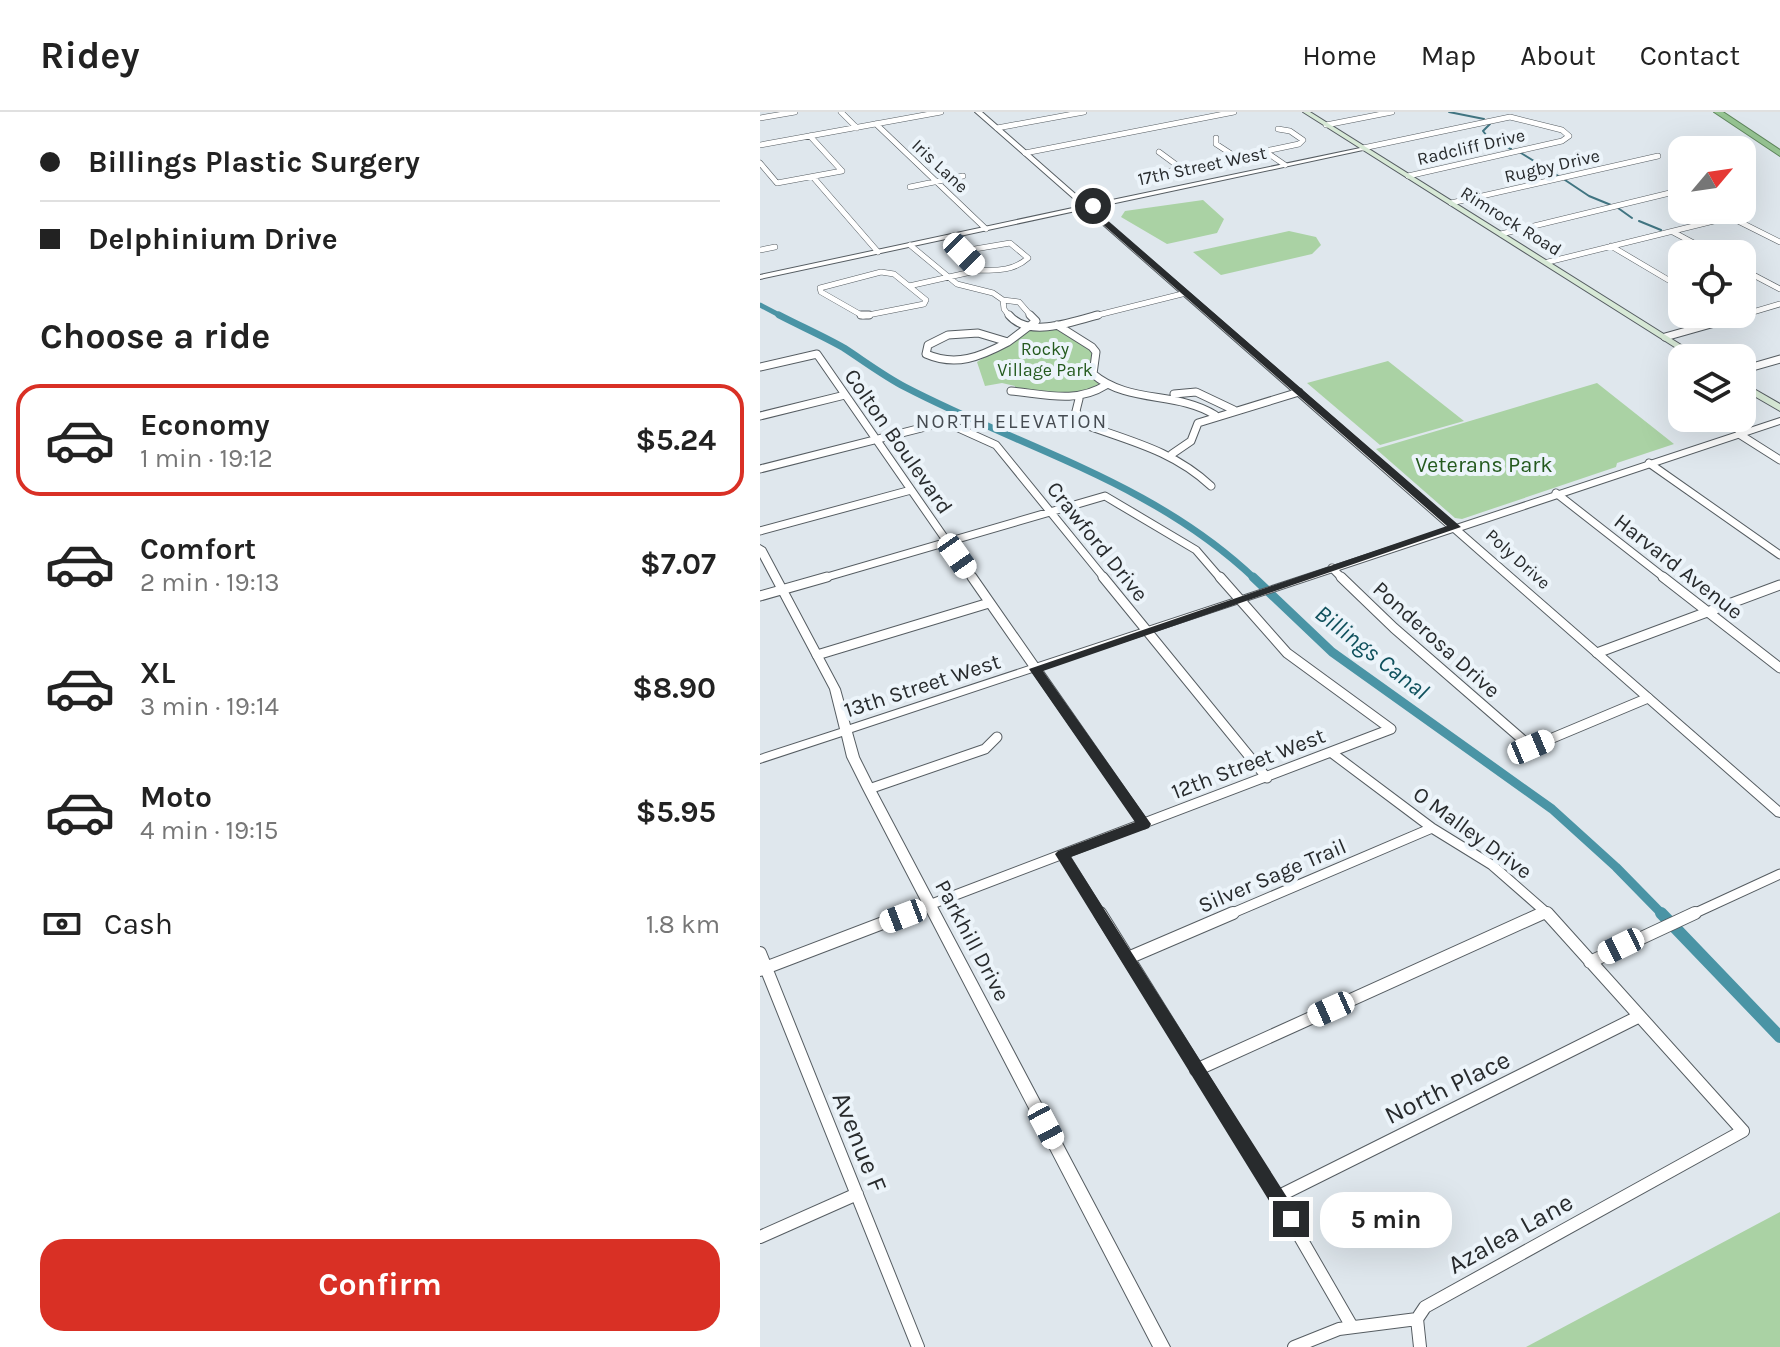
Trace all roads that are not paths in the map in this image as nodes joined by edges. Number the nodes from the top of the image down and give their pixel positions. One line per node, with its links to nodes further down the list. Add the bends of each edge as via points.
1 (795, 112): 11 (street)
2 (841, 112): 14 (street)
3 (941, 112): 12 (street)
4 (978, 112): 15 (street, Poly Drive)
5 (1084, 112): 15 (street)
6 (1234, 112): 23 (street)
7 (1306, 112): 13 (main road, Rimrock Road)
8 (1392, 112): 13 (street)
9 (1718, 112): 24 (highway)
10 (1510, 117): 20 (street, 17th Street West); 32 (street, Radcliff Drive, via 1562,130 1569,137)
11 (760, 118)
12 (876, 124): 14 (street); 34 (street, Iris Lane)
13 (1326, 125): 20 (main road, Rimrock Road)
14 (857, 128): 17 (street)
15 (997, 128): 23 (street, Poly Drive)
16 (1278, 129): 22 (street, via 1303,140)
17 (810, 136): 19 (street); 33 (street, via 842,171)
18 (1216, 138): 26 (street, via 1216,144)
19 (760, 145)
20 (1363, 148): 28 (street, 17th Street West); 32 (main road, Rimrock Road)
21 (1159, 152): 29 (street)
22 (1266, 152): 26 (street); 28 (street)
23 (1025, 153): 38 (street, Poly Drive)
24 (1779, 153)
25 (1658, 156): 37 (street, Rugby Drive)
26 (1236, 157): 29 (street)
27 (760, 163): 33 (street, via 777,183)
28 (1285, 165): 38 (street, 17th Street West)
29 (1182, 169): 30 (street)
30 (1151, 175)
31 (963, 176): 34 (street)
32 (1408, 176): 37 (main road, Rimrock Road)
33 (813, 177): 48 (street)
34 (937, 182): 35 (street); 39 (street, Iris Lane)
35 (910, 187)
36 (1668, 193): 41 (street)
37 (1451, 203): 41 (main road, Rimrock Road)
38 (1087, 207): 39 (street, 17th Street West); 57 (street, Poly Drive)
39 (986, 229): 44 (street, 17th Street West)
40 (1673, 232): 42 (street); 43 (street, via 1730,217); 45 (street)
41 (1501, 234): 49 (main road, Rimrock Road)
42 (1688, 240)
43 (1780, 242)
44 (910, 245): 48 (street, 17th Street West); 52 (street)
45 (1611, 246): 49 (street); 54 (street)
46 (775, 247): 47 (street)
47 (760, 250)
48 (878, 252): 51 (street, 17th Street West)
49 (1548, 262): 64 (main road, Rimrock Road)
50 (978, 269): 50 (street, via 964,254 969,250 1016,244 1028,258 1019,266); 52 (street)
51 (761, 275)
52 (947, 276): 55 (street); 58 (street)
53 (1756, 276): 56 (street)
54 (1668, 280)
55 (908, 285): 55 (street, via 926,300 924,304 869,316 820,288 881,272)
56 (1780, 289)
57 (1186, 293): 61 (street); 72 (street, Poly Drive)
58 (1003, 300): 62 (street, via 1014,321); 62 (street, via 1019,302 1036,321)
59 (1780, 304): 60 (street)
60 (1756, 310)
61 (1057, 325): 62 (street); 70 (street, via 1092,346 1093,374)
62 (1031, 327): 65 (street)
63 (1693, 328): 64 (street)
64 (1665, 337): 66 (main road, Rimrock Road)
65 (1008, 342): 65 (street, via 975,360 926,354 928,345 948,335 978,333)
66 (1676, 344)
67 (1780, 359): 68 (street)
68 (1756, 366)
69 (760, 367): 74 (street, Colton Boulevard, via 817,354)
70 (1106, 385): 75 (street); 76 (street)
71 (1011, 391): 76 (street)
72 (1299, 392): 78 (street); 92 (street, Poly Drive)
73 (1756, 393): 77 (main road)
74 (845, 395): 80 (street); 83 (street, Colton Boulevard)
75 (1154, 397): 78 (street, via 1196,392); 79 (street, via 1191,401)
76 (1079, 399): 84 (street, via 1076,411 1083,424)
77 (1780, 408)
78 (1234, 410): 79 (street)
79 (1215, 415): 84 (street, via 1198,423 1191,441)
80 (760, 416)
81 (1780, 421): 82 (street, 13th Street West)
82 (1739, 434): 85 (street); 86 (street, 13th Street West)
83 (876, 440): 87 (street); 89 (street, Colton Boulevard); 91 (street, Crawford Drive, via 945,422 996,445)
84 (1172, 454): 88 (street)
85 (1780, 460)
86 (1649, 463): 90 (street, 13th Street West); 96 (street)
87 (760, 469)
88 (1211, 486)
89 (911, 490): 93 (street); 94 (street, Colton Boulevard)
90 (1556, 493): 92 (street, 13th Street West); 103 (street, Harvard Avenue)
91 (1050, 512): 94 (street); 101 (street, via 1105,496 1196,550); 104 (street, Crawford Drive)
92 (1455, 527): 97 (street, 13th Street West); 105 (street, Poly Drive)
93 (760, 531)
94 (947, 542): 99 (street); 102 (street, Colton Boulevard)
95 (760, 548): 99 (street, Parkhill Drive)
96 (1780, 555)
97 (1332, 568): 101 (street, 13th Street West); 109 (street, Ponderosa Drive, via 1531,747)
98 (1780, 585): 103 (street)
99 (782, 589): 100 (street); 106 (street, Parkhill Drive)
100 (760, 596)
101 (1241, 599): 104 (street, 13th Street West); 112 (street, 12th Street West, via 1287,653 1391,729)
102 (989, 603): 106 (street); 108 (street, Colton Boulevard)
103 (1708, 611): 105 (street); 107 (street, Harvard Avenue)
104 (1147, 631): 108 (street, 13th Street West); 114 (street, Crawford Drive)
105 (1597, 653): 109 (street, Poly Drive)
106 (817, 655): 110 (street, Parkhill Drive, via 835,689)
107 (1780, 668)
108 (1035, 669): 110 (street, 13th Street West); 117 (street, Colton Boulevard)
109 (1648, 698): 116 (street, Poly Drive)
110 (847, 731): 113 (street, 13th Street West); 115 (street, Parkhill Drive)
111 (997, 737): 115 (street, via 985,749)
112 (1332, 753): 114 (street, 12th Street West); 118 (street, O Malley Drive)
113 (760, 759)
114 (1267, 778): 117 (street, 12th Street West)
115 (869, 789): 121 (street, Parkhill Drive)
116 (1777, 806)
117 (1144, 824): 119 (street, 12th Street West)
118 (1432, 828): 122 (street, O Malley Drive, via 1492,865); 124 (street, Silver Sage Trail)
119 (1063, 854): 121 (street, 12th Street West); 124 (street)
120 (1780, 874): 125 (street)
121 (930, 905): 126 (street, 12th Street West); 136 (street, Parkhill Drive)
122 (1546, 912): 125 (street, O Malley Drive); 128 (street)
123 (760, 953): 126 (street, Avenue F)
124 (1128, 958): 128 (street)
125 (1590, 962): 127 (street, O Malley Drive)
126 (763, 969): 130 (street, Avenue F)
127 (1638, 1017): 129 (street, O Malley Drive); 131 (street, North Place)
128 (1196, 1070): 131 (street)
129 (1743, 1131): 133 (street, Azalea Lane, via 1425,1307)
130 (857, 1194): 132 (street); 135 (street, Avenue F)
131 (1277, 1197): 134 (street)
132 (760, 1237)
133 (1417, 1319): 134 (street); 138 (street)
134 (1351, 1325): 137 (street)
135 (918, 1347)
136 (1162, 1347)
137 (1294, 1347)
138 (1420, 1347)

